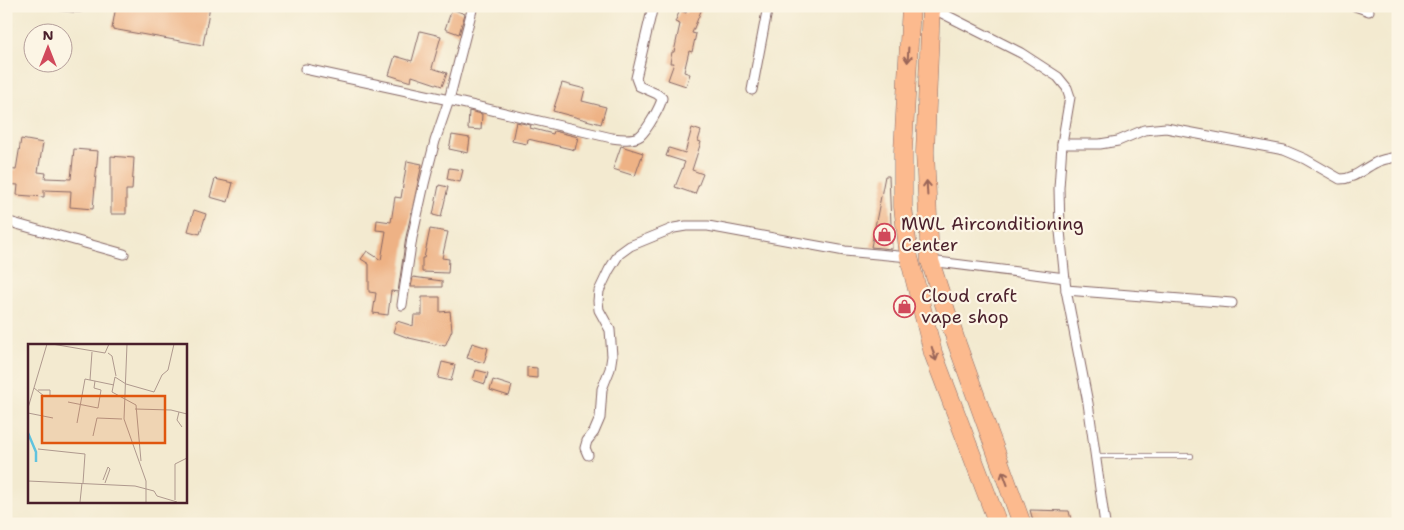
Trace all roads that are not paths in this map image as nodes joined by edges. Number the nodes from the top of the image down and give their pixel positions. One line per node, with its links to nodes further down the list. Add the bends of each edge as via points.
1 (41, 6): 9 (lane)
2 (94, 6): 9 (lane)
3 (473, 6): 13 (street)
4 (653, 6): 13 (street, via 636,78 640,86 657,94 662,101 640,136 612,138)
5 (768, 6): 12 (street)
6 (911, 6): 18 (highway, one-way to 18, via 903,151 903,207)
7 (1355, 6): 10 (street)
8 (930, 7): 14 (street, via 1020,53 1063,83 1070,97); 19 (highway, one-way to 8, via 925,152)
9 (62, 8)
10 (1369, 11)
11 (304, 69): 13 (street)
12 (752, 90)
13 (449, 100): 23 (street, via 424,184)
14 (1062, 144): 15 (street, via 1100,144 1118,141 1144,130 1166,128 1284,150 1340,179 1354,176 1376,162); 20 (street, via 1059,188)
15 (1398, 157)
16 (6, 221): 17 (street)
17 (124, 254)
18 (908, 257): 24 (street, via 845,251 708,226 674,228 630,246 619,254 599,290 599,310 610,330 612,356 602,389 600,418 587,441); 28 (highway, one-way to 28, via 933,354)
19 (930, 261): 20 (street); 27 (highway, one-way to 19)
20 (1065, 278): 21 (street)
21 (1066, 290): 22 (street); 25 (street)
22 (1232, 303)
23 (402, 306)
24 (588, 455)
25 (1095, 456): 26 (lane); 29 (street)
26 (1191, 456)
27 (1020, 517): 28 (highway)
28 (997, 521)
29 (1105, 524)

